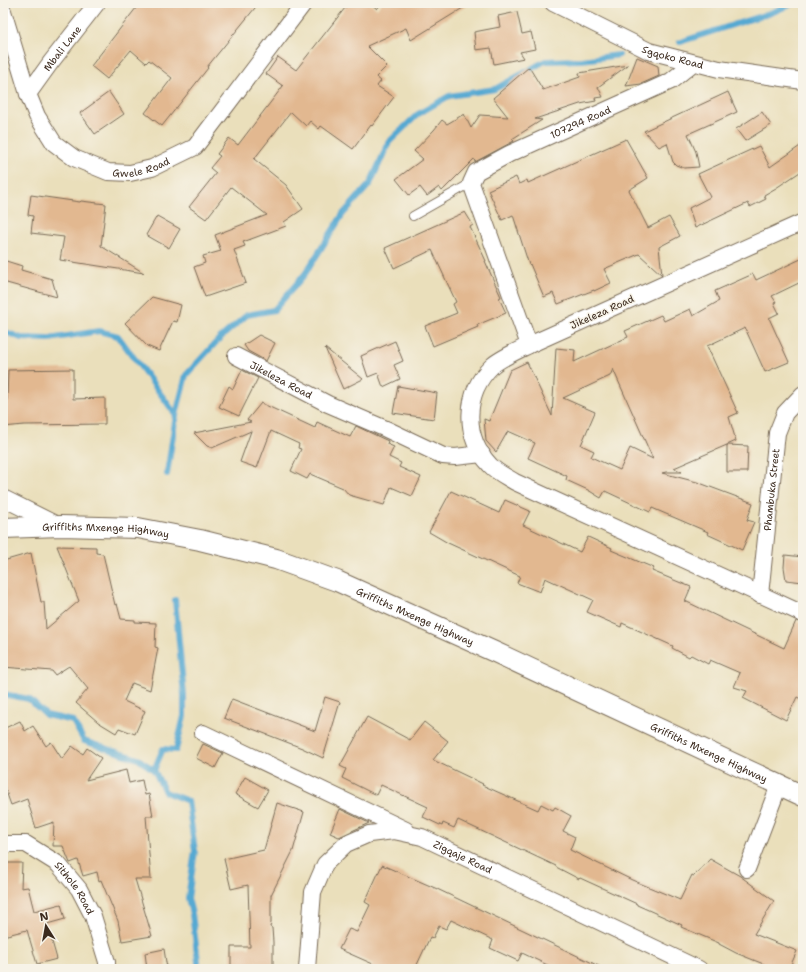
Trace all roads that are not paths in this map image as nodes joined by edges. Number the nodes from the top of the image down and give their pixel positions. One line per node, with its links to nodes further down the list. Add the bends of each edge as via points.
1 (97, 3): 7 (street, Mbali Lane)
2 (304, 3): 7 (street, Gwele Road, via 195,147 152,168 130,173 108,172 74,158 54,143 37,116)
3 (552, 3): 5 (street, Sgqoko Road, via 649,51)
4 (3, 11): 7 (street, Gwele Road)
5 (692, 63): 6 (street, Sgqoko Road, via 719,70); 8 (street, 107294 Road, via 671,81 509,154 476,172)
6 (803, 81)
7 (28, 94)
8 (472, 183): 9 (lane, 107294 Road); 11 (street)
9 (413, 216)
10 (803, 222): 11 (street, Jikeleza Road)
11 (529, 345): 14 (street, Jikeleza Road, via 492,365 476,387 469,413 474,442)
12 (236, 356): 14 (street, Jikeleza Road, via 328,404 443,456)
13 (803, 394): 18 (street, Phambuka Street, via 785,413 777,433)
14 (482, 454): 18 (street, Jikeleza Road, via 490,465 515,482)
15 (3, 498): 16 (street)
16 (61, 526): 17 (street, Griffiths Mxenge Highway); 21 (street, Griffiths Mxenge Highway, via 138,528 276,559 352,588 497,653)
17 (3, 528)
18 (760, 594): 19 (street, Jikeleza Road)
19 (803, 614)
20 (203, 733): 23 (street)
21 (779, 785): 22 (street, Griffiths Mxenge Highway); 25 (street)
22 (803, 796)
23 (422, 837): 27 (street, Zigqaje Road, via 394,831 369,834 346,844 325,864 313,892); 28 (street, Zigqaje Road)
24 (3, 844): 26 (street, Sithole Road, via 26,844 58,864 79,889 93,916 107,962)
25 (747, 869)
26 (106, 969)
27 (307, 969)
28 (699, 969)

